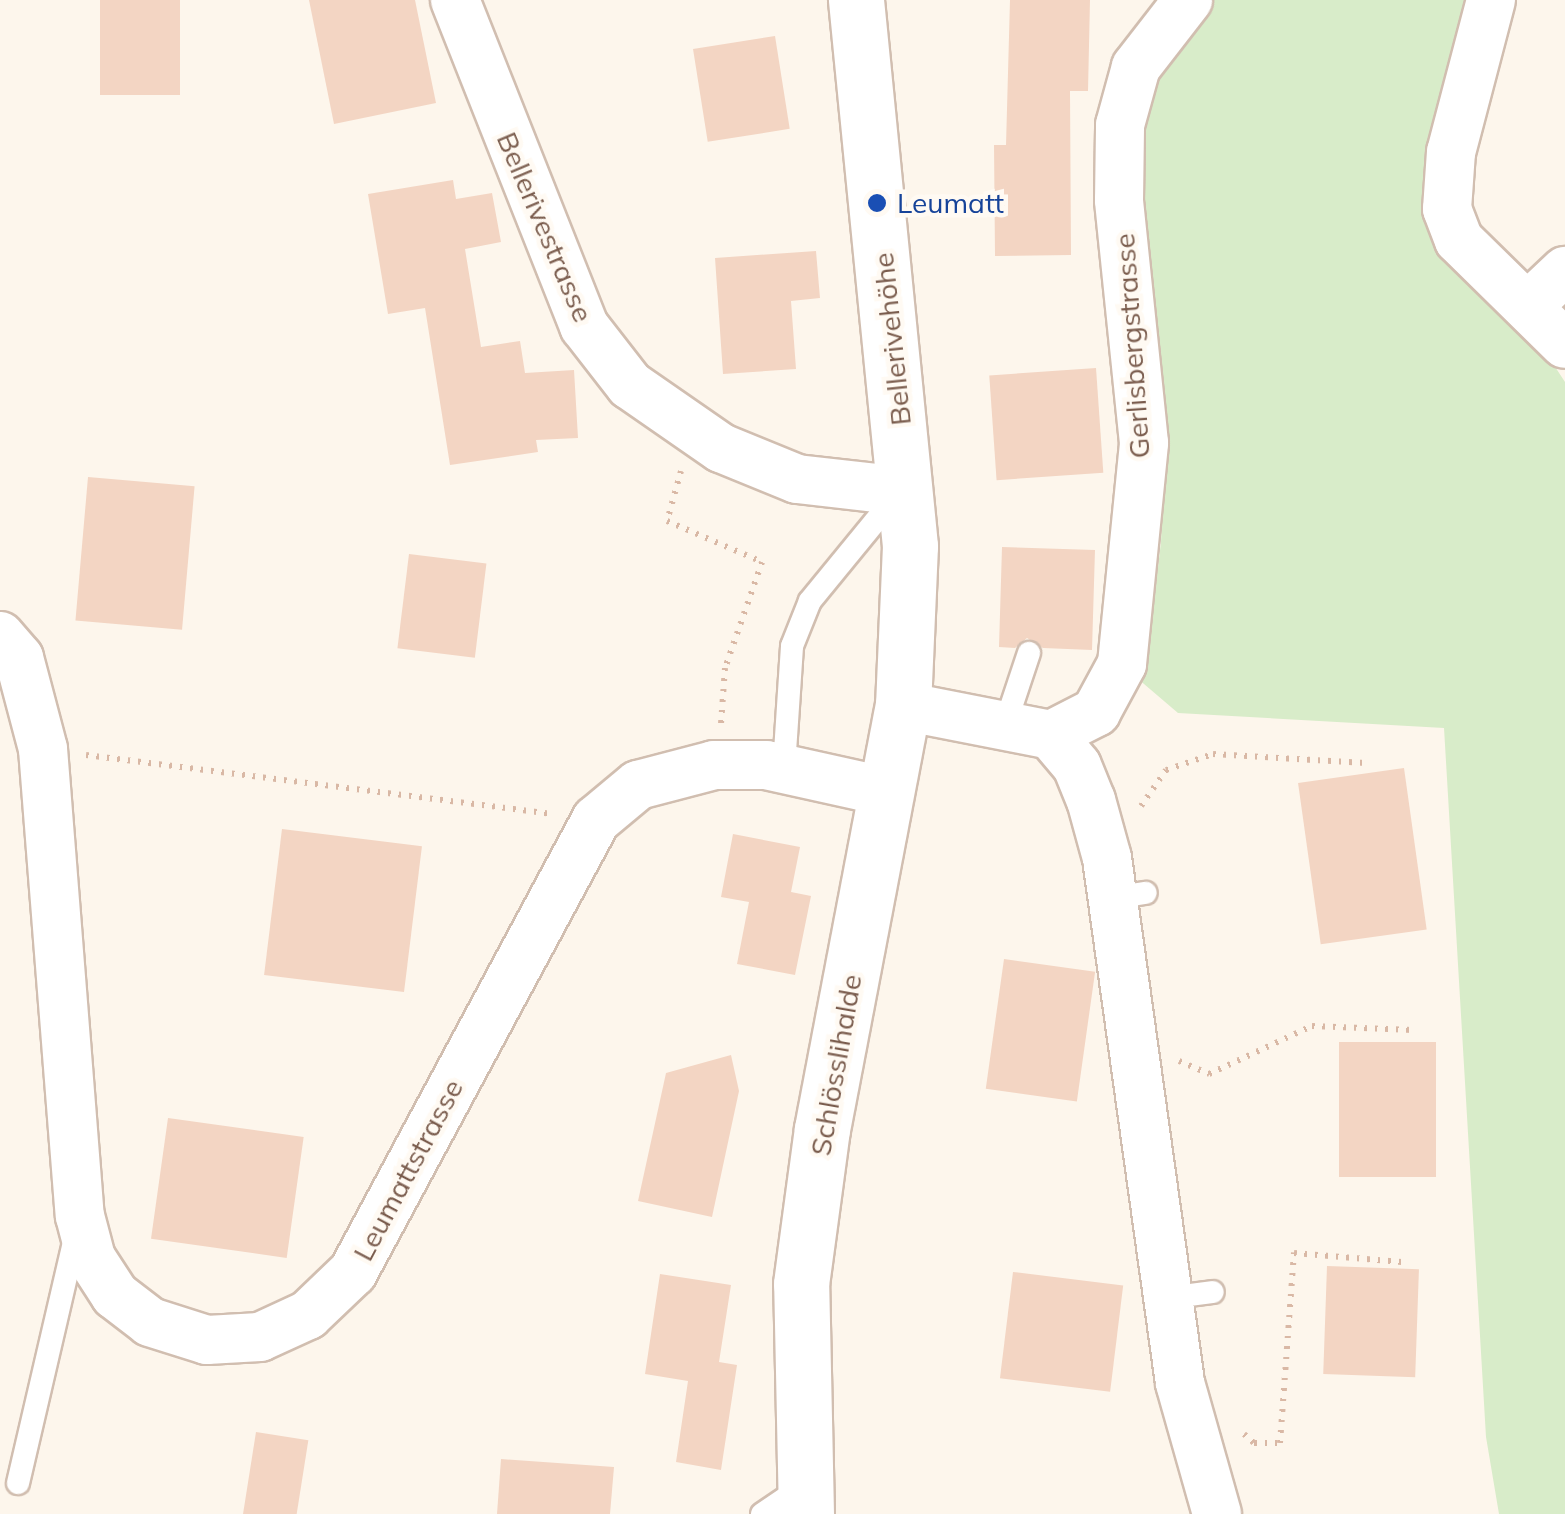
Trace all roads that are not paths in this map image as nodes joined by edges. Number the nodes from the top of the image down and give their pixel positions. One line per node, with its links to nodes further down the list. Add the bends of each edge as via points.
1 (455, 0): 8 (street, Bellerivestrasse, via 584,326 630,385 693,432 797,480 877,488)
2 (856, 0): 8 (main road, Bellerivehöhe)
3 (1188, 0): 14 (street, Gerlisbergstrasse, via 1136,68 1120,125 1120,200 1144,443 1122,664 1096,712)
4 (1491, 0): 6 (street, via 1451,152 1447,210 1458,240)
5 (1565, 271): 6 (street)
6 (1529, 305): 7 (street)
7 (1565, 344)
8 (906, 481): 9 (main road, Bellerivehöhe); 15 (lane, via 810,601 792,646)
9 (907, 619): 12 (main road, Schlösslihalde)
10 (0, 636): 17 (street, Leumattstrasse, via 19,658 43,750)
11 (1029, 653): 13 (lane)
12 (904, 706): 13 (street); 16 (main road, Schlösslihalde)
13 (1004, 725): 14 (street)
14 (1051, 735): 19 (street, via 1077,766 1129,896 1131,1035)
15 (784, 766): 16 (street, Leumattstrasse); 17 (street, Leumattstrasse, via 722,765 638,785 596,820 353,1272 308,1316 260,1336 208,1340 150,1322 115,1296 90,1258)
16 (888, 792): 21 (main road, Schlösslihalde, via 822,1129 801,1284)
17 (80, 1216): 20 (lane)
18 (1213, 1292): 19 (lane)
19 (1167, 1298): 22 (street, via 1188,1414)
20 (18, 1484)
21 (791, 1504)
22 (1217, 1514)

